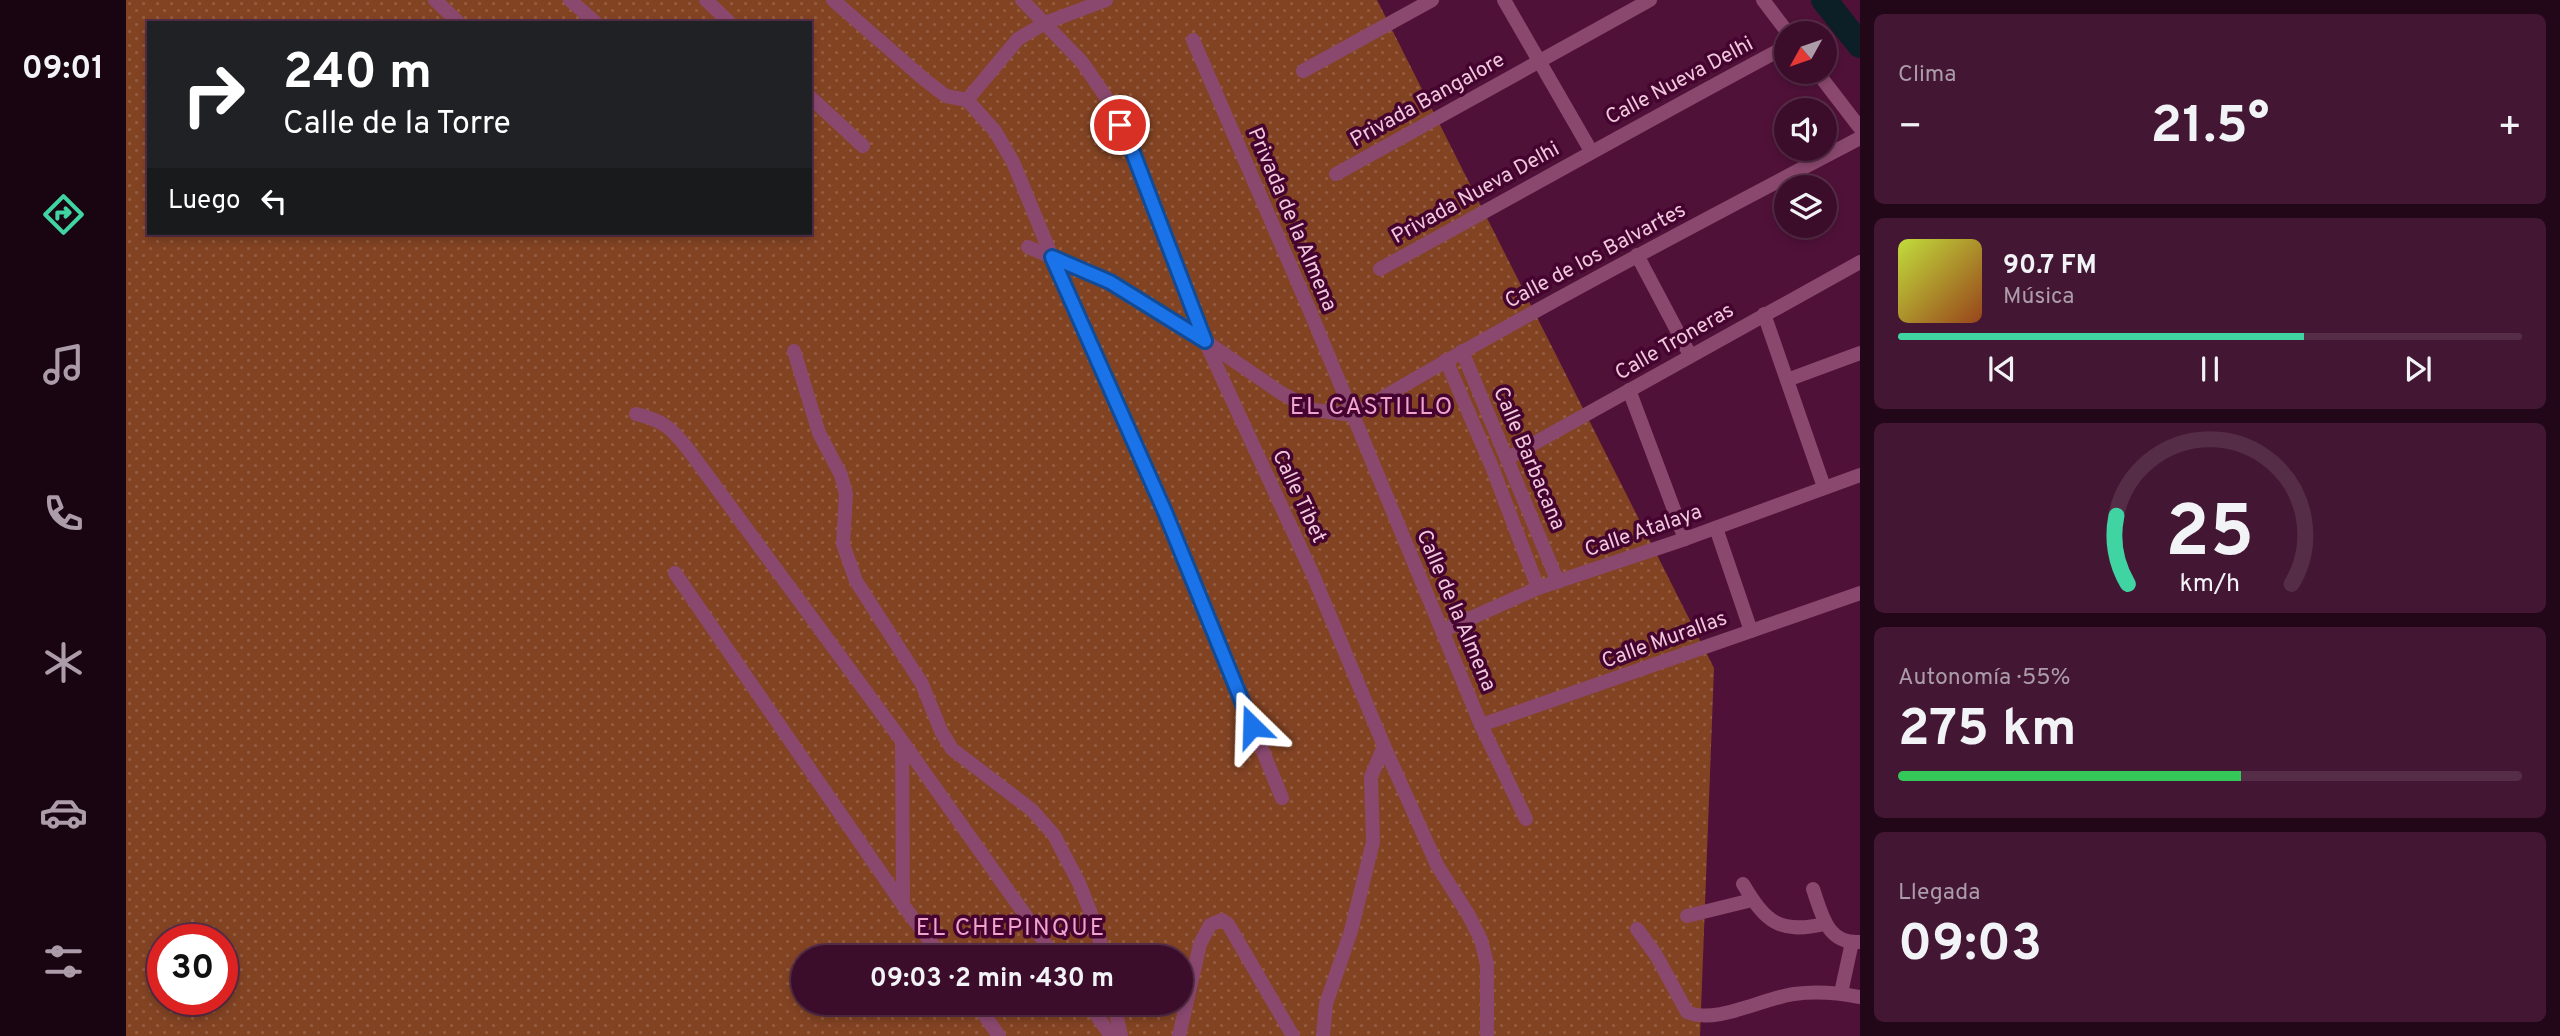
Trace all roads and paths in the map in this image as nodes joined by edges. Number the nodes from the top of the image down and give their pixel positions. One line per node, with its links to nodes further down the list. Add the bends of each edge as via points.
1 (435, 0): 11 (street)
2 (570, 0): 12 (street)
3 (706, 0): 13 (street)
4 (833, 0): 22 (street, via 946,96)
5 (1022, 0): 15 (street, Calle Tibet)
6 (1106, 0): 15 (street)
7 (1432, 0): 19 (street)
8 (1504, 0): 18 (street)
9 (1650, 0): 18 (street, Privada Bangalore)
10 (1763, 0): 14 (street)
11 (457, 21)
12 (594, 21)
13 (728, 21)
14 (1779, 21)
15 (1045, 23): 22 (street, via 1018,39); 34 (street, Calle Tibet, via 1082,62 1108,100 1132,150)
16 (1193, 40): 43 (street, Privada de la Almena)
17 (1774, 53): 26 (street, Calle Nueva Delhi)
18 (1539, 62): 26 (street); 27 (street, Privada Bangalore)
19 (1303, 71)
20 (1826, 84): 23 (street)
21 (812, 99): 25 (street)
22 (967, 100): 30 (street, via 995,131 1013,162)
23 (1860, 128)
24 (1860, 138): 29 (street, Calle de los Balvartes)
25 (863, 146)
26 (1591, 151): 32 (street, Privada Nueva Delhi)
27 (1336, 174)
28 (1028, 247): 30 (street)
29 (1637, 255): 36 (street, Calle de los Balvartes); 38 (street)
30 (1052, 257): 34 (street, via 1110,282); 58 (street, via 1165,512)
31 (1860, 262): 33 (street, Calle Troneras)
32 (1380, 269)
33 (1764, 314): 38 (street, Calle Troneras); 40 (street)
34 (1205, 341): 43 (street, via 1314,410); 57 (street, Calle Tibet, via 1313,575)
35 (794, 351): 70 (street, via 819,433 841,475 846,494 844,544 856,581 922,684 952,750 1032,810 1054,835 1079,883)
36 (1462, 351): 39 (street, Calle de los Balvartes); 44 (street, Calle Barbacana)
37 (1860, 353): 40 (street)
38 (1690, 355): 41 (street, Calle Troneras)
39 (1446, 360): 43 (street, Calle de los Balvartes); 51 (street, Calle Barbacana)
40 (1787, 380): 46 (street)
41 (1629, 390): 44 (street, Calle Troneras); 48 (street)
42 (636, 414): 56 (street, via 672,429)
43 (1353, 415): 53 (street, Calle de la Almena)
44 (1508, 458): 50 (street, Calle Barbacana)
45 (1860, 475): 46 (street, Calle Atalaya)
46 (1824, 487): 47 (street, Calle Atalaya)
47 (1716, 528): 48 (street, Calle Atalaya); 54 (street)
48 (1685, 539): 50 (street, Calle Atalaya)
49 (675, 573): 63 (street)
50 (1558, 582): 51 (street, Calle Atalaya)
51 (1538, 588): 53 (street, Calle Atalaya)
52 (1860, 593): 54 (street, Calle Murallas)
53 (1442, 631): 55 (street, Calle de la Almena)
54 (1751, 631): 55 (street, Calle Murallas)
55 (1481, 725): 59 (street, Calle de la Almena)
56 (902, 741): 63 (street); 69 (street)
57 (1384, 746): 76 (street, Calle Tibet, via 1437,865 1481,940 1487,964); 82 (street, via 1371,777 1373,842 1351,931 1326,1004)
58 (1282, 797)
59 (1526, 819)
60 (1743, 884): 62 (street)
61 (1813, 890): 65 (street)
62 (1752, 900): 64 (street); 65 (street, via 1785,927)
63 (903, 905): 68 (street)
64 (1687, 916)
65 (1825, 924): 67 (street, via 1833,934)
66 (1637, 929): 71 (street, via 1687,1012 1695,1016 1792,994)
67 (1856, 942): 71 (street)
68 (933, 945)
69 (1046, 945)
70 (1101, 945)
71 (1841, 993): 72 (street)
72 (1860, 997)
73 (984, 1015): 77 (street)
74 (1096, 1015): 78 (street)
75 (1117, 1015): 79 (street)
76 (1487, 1033)
77 (999, 1036)
78 (1111, 1036)
79 (1121, 1036)
80 (1179, 1036): 81 (street, via 1200,944 1210,925 1222,920)
81 (1293, 1036)
82 (1323, 1036)

